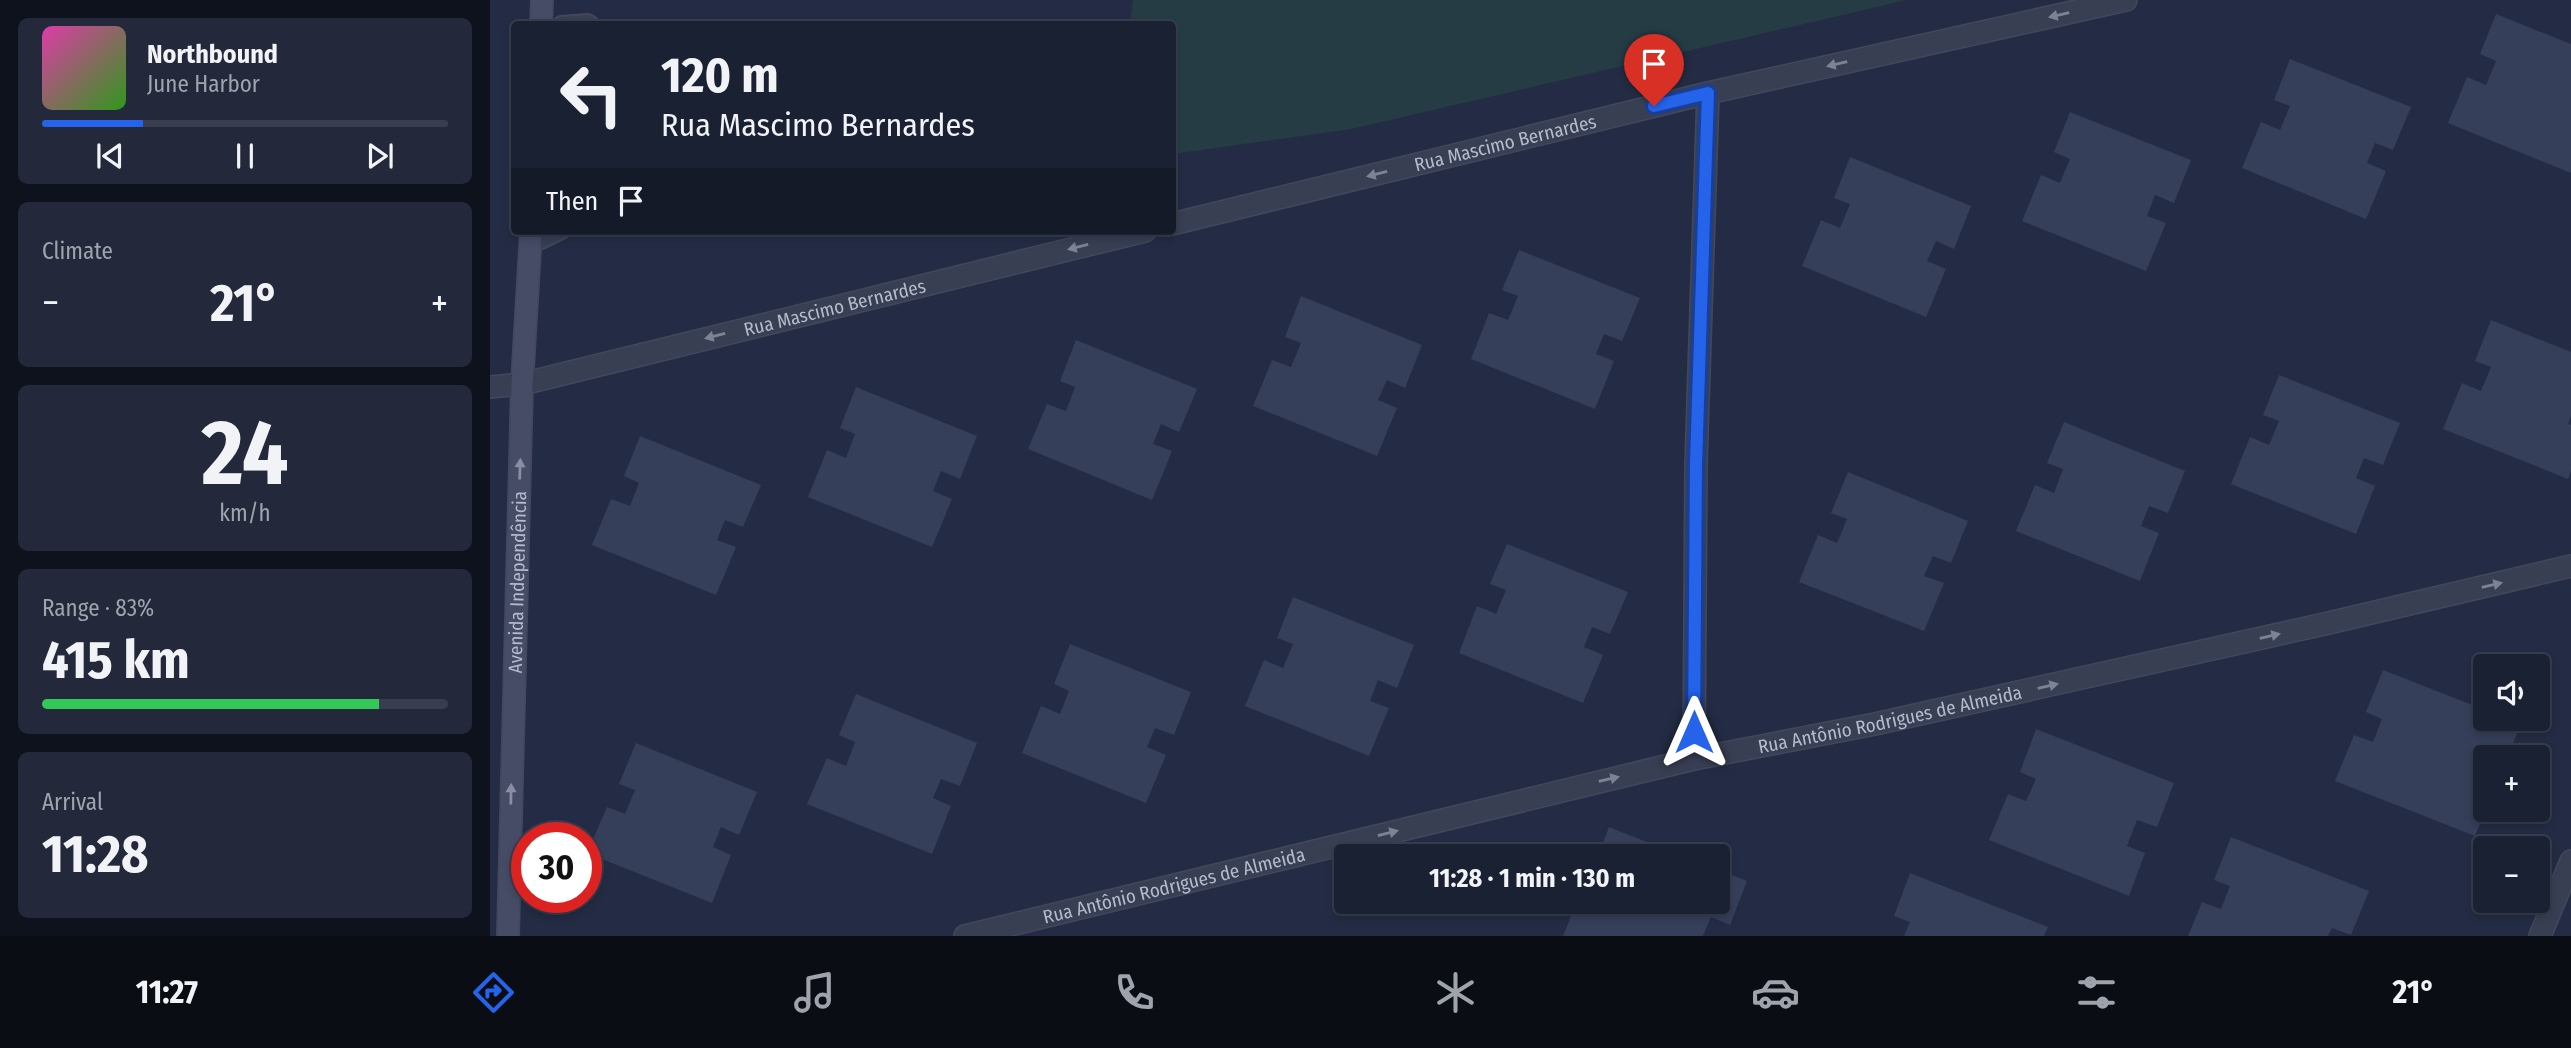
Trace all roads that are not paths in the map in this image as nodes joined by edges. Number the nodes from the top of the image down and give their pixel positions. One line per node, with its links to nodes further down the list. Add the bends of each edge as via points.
1 (542, 0): 3 (main road)
2 (2126, 0): 4 (street, Rua Mascimo Bernardes, one-way to 4)
3 (541, 21)
4 (1708, 93): 5 (street, Rua Mascimo Bernardes, one-way to 5); 11 (street, via 1696,464)
5 (1176, 223)
6 (1129, 235): 8 (street, Rua Mascimo Bernardes, one-way to 8)
7 (531, 238): 8 (main road, Avenida Independência)
8 (522, 384): 9 (street, Rua Mascimo Bernardes); 13 (main road, Avenida Independência, one-way to 8)
9 (490, 387)
10 (2571, 566): 11 (street, Rua Antônio Rodrigues de Almeida, one-way to 10, via 1875,724)
11 (1694, 759): 14 (street, Rua Antônio Rodrigues de Almeida, one-way to 11)
12 (2571, 861): 15 (street)
13 (508, 936)
14 (965, 936)
15 (2540, 936)

